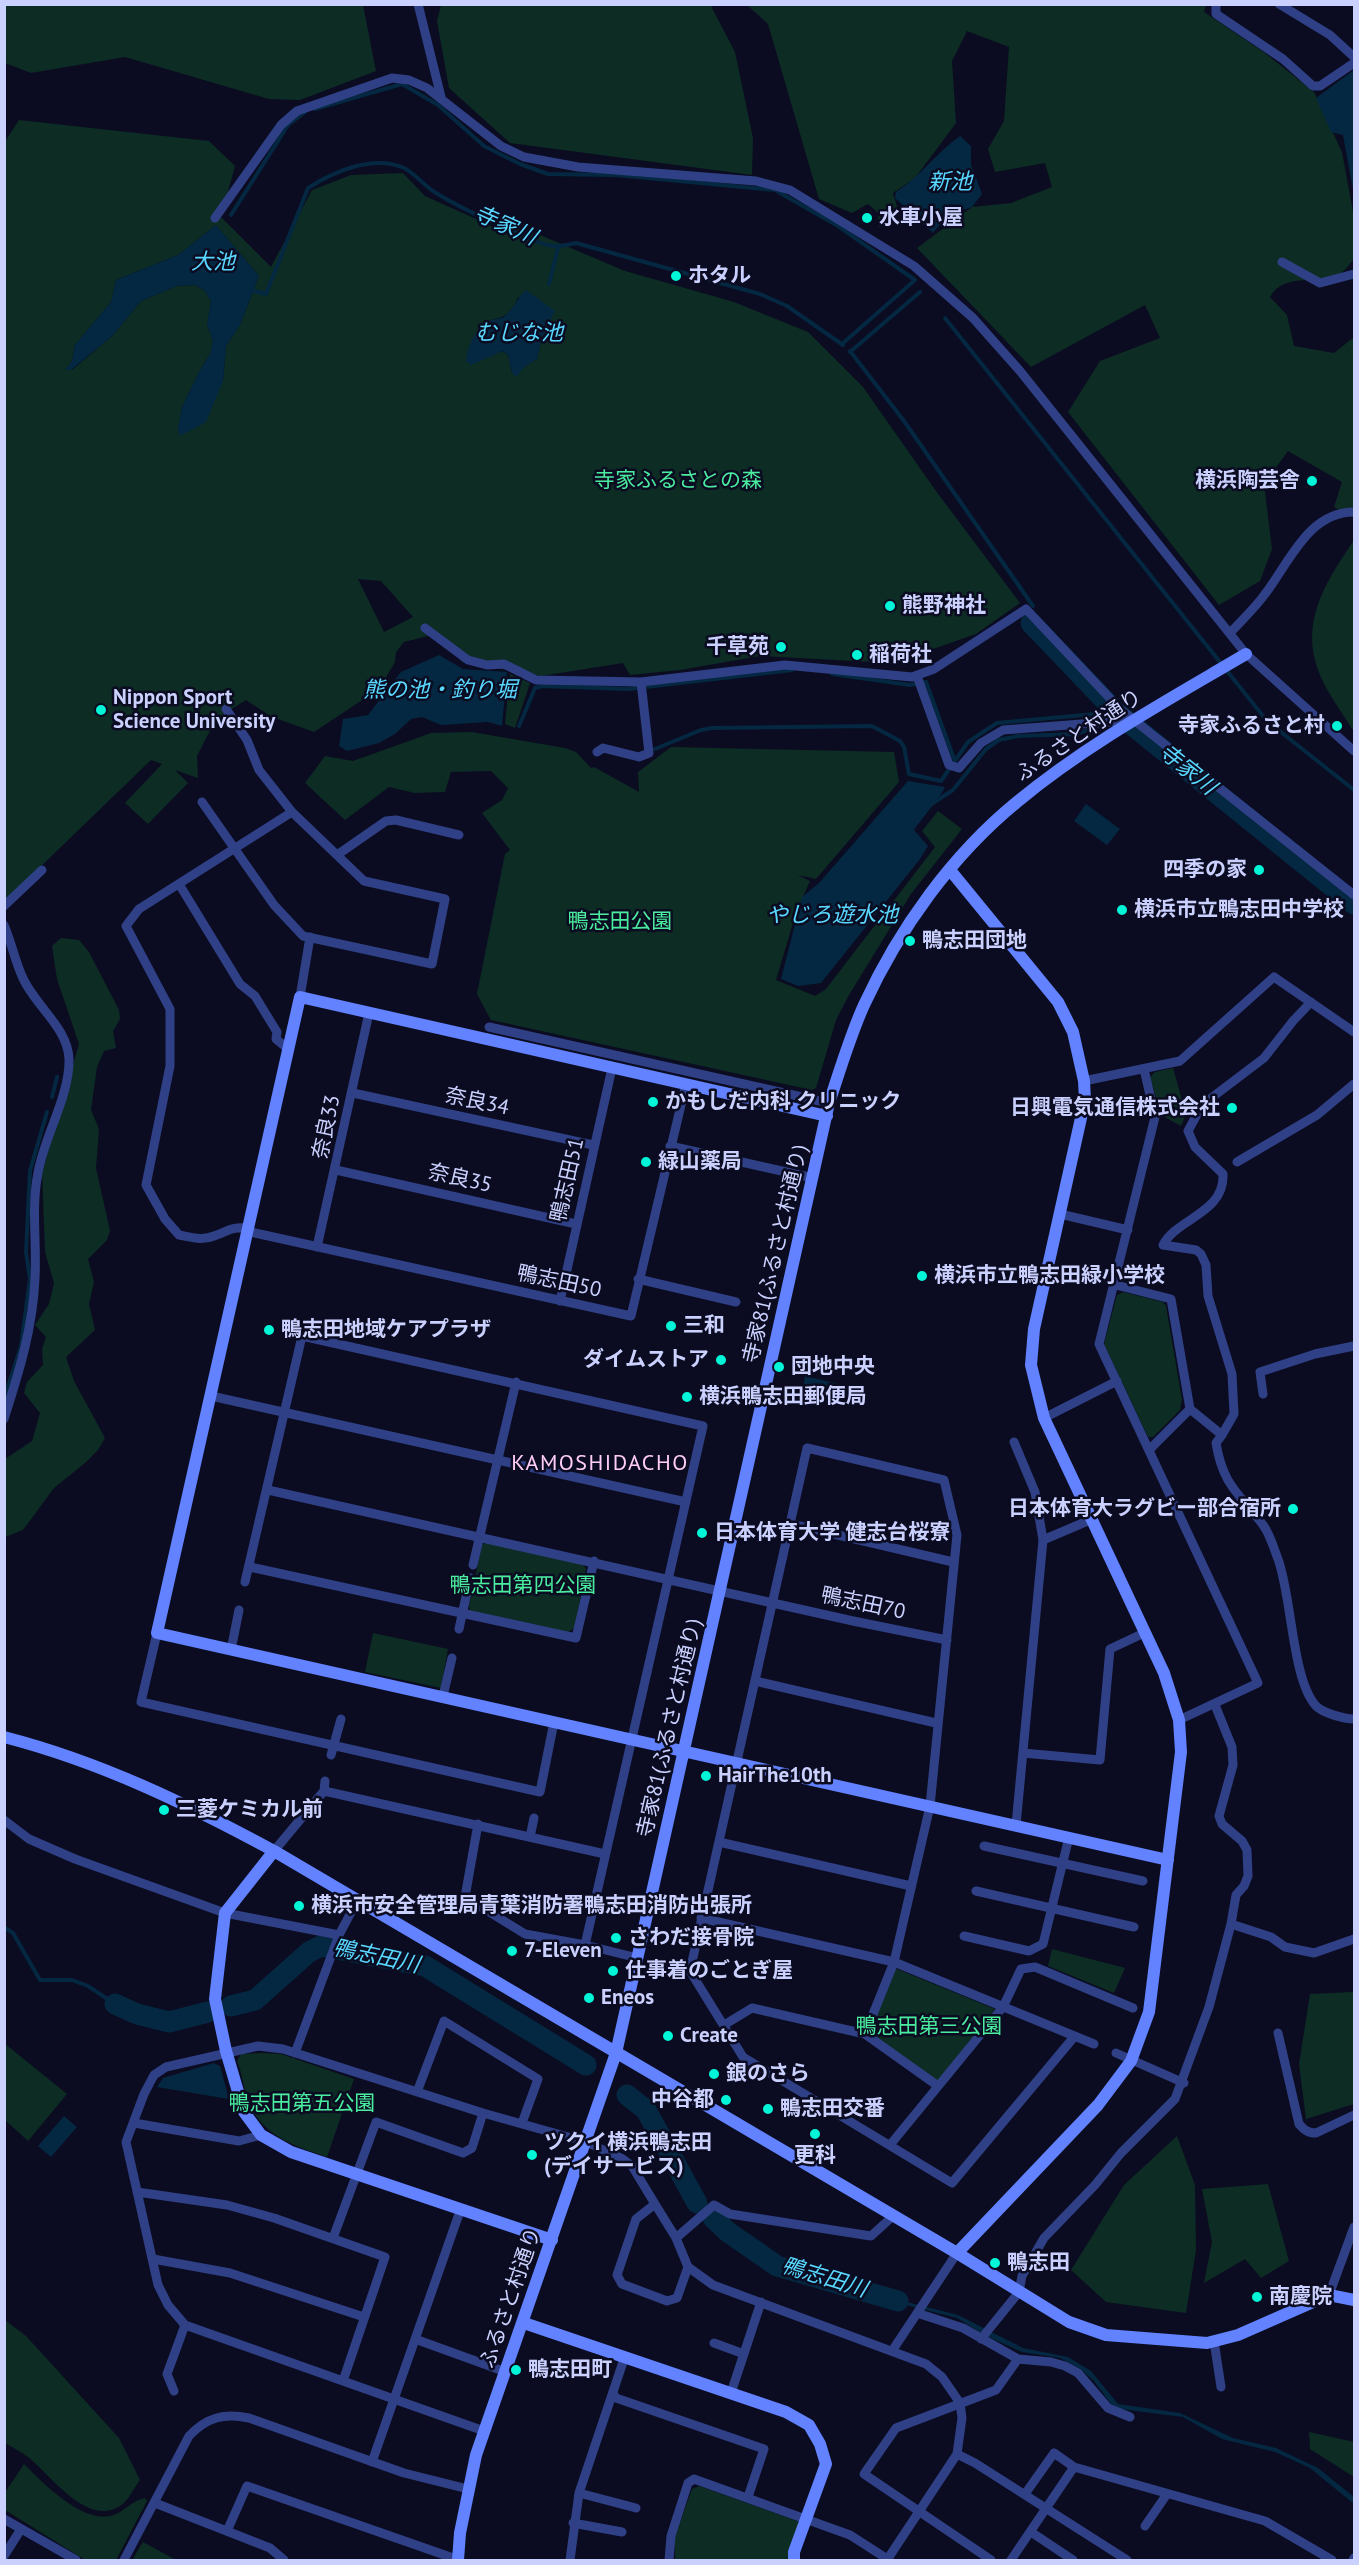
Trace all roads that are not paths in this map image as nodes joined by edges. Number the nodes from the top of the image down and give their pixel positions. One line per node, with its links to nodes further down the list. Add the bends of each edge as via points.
1 (418, 4): 6 (street)
2 (1216, 4): 5 (street, via 1216,14 1283,59 1313,86 1320,86)
3 (1279, 4): 4 (street, via 1330,35)
4 (1354, 57)
5 (1354, 63)
6 (441, 97): 7 (street, via 418,83 392,78 297,111 281,125); 12 (street, via 501,146 524,157 578,166 756,181 790,190 914,266 974,318 1020,371)
7 (215, 218)
8 (1282, 262): 9 (street, via 1320,283)
9 (1354, 274)
10 (1354, 512): 12 (street, via 1338,512 1306,536 1266,594)
11 (425, 628): 15 (street, via 468,660 504,664 536,680)
12 (1230, 633): 13 (street)
13 (1246, 654): 17 (street, ふるさと村通り); 18 (street)
14 (917, 676): 15 (street, via 785,665); 17 (street, via 1026,609); 17 (street, via 949,765 959,768 981,743 1003,730)
15 (641, 682): 19 (street, via 649,753 639,756 603,748)
16 (226, 709): 21 (street, via 247,740 260,770)
17 (1134, 720): 26 (street, ふるさと村通り, via 1014,804); 28 (street)
18 (1354, 751)
19 (597, 752)
20 (202, 802): 23 (street)
21 (292, 812): 23 (street); 24 (street)
22 (459, 835): 24 (street, via 386,821)
23 (236, 847): 27 (street); 32 (street, via 274,905 303,936)
24 (337, 855): 32 (street, via 364,881 445,899 432,964)
25 (42, 870): 30 (street)
26 (950, 870): 29 (street, ふるさと村通り); 41 (street, via 1058,1002 1073,1032)
27 (179, 884): 38 (street, via 240,984 255,996 277,1032 276,1039); 54 (street, via 139,909 126,926 170,1009 170,1066 146,1185 179,1235 202,1239 230,1227)
28 (1354, 896)
29 (925, 902): 46 (street, 寺家81(ふるさと村通り), via 890,955 862,1009)
30 (4, 906)
31 (4, 925): 69 (street, via 22,977 62,1036 69,1058 38,1173 33,1311 27,1348)
32 (310, 937): 33 (street)
33 (300, 997): 35 (street); 38 (street)
34 (1311, 1002): 37 (street); 40 (street, via 1274,977 1190,1054 1180,1061); 70 (street, via 1264,1058 1196,1113 1188,1131 1195,1147 1223,1174 1224,1182 1212,1204 1163,1245 1196,1250 1206,1265 1208,1296 1232,1374 1234,1414)
35 (369, 1013): 39 (street); 44 (street, 奈良33)
36 (489, 1027): 45 (street)
37 (1354, 1032)
38 (287, 1048): 54 (street)
39 (612, 1068): 42 (street); 47 (street, 鴨志田51)
40 (1144, 1069): 41 (street); 55 (street, via 1155,1117)
41 (1084, 1081): 52 (street, via 1085,1100)
42 (686, 1084): 46 (street); 48 (street, 鴨志田50)
43 (1354, 1084): 49 (street, via 1317,1115)
44 (353, 1093): 47 (street, 奈良34); 50 (street, 奈良33)
45 (820, 1101)
46 (827, 1116): 51 (street, 寺家81(ふるさと村通り))
47 (593, 1145): 53 (street, 鴨志田51)
48 (670, 1146): 51 (street); 57 (street, 鴨志田50)
49 (1237, 1162)
50 (336, 1170): 53 (street, 奈良35); 56 (street, 奈良33)
51 (813, 1178): 87 (street, 寺家81(ふるさと村通り))
52 (1060, 1214): 55 (street); 68 (street, via 1030,1352)
53 (576, 1224): 59 (street, 鴨志田51)
54 (247, 1230): 56 (street, 鴨志田50); 65 (street)
55 (1128, 1230): 58 (street)
56 (317, 1247): 59 (street, 鴨志田50)
57 (638, 1279): 59 (street, 鴨志田50, via 631,1316); 60 (street)
58 (1116, 1285): 62 (street, via 1100,1344); 66 (street, via 1171,1299)
59 (560, 1301)
60 (736, 1302)
61 (1354, 1346): 64 (street, via 1260,1372)
62 (1117, 1381): 68 (street); 72 (street)
63 (516, 1382): 67 (street, via 302,1336); 73 (street); 75 (street, via 703,1426)
64 (1263, 1394)
65 (211, 1395): 67 (street); 92 (street)
66 (1190, 1409): 70 (street); 72 (street)
67 (286, 1412): 73 (street); 74 (street)
68 (1044, 1418): 76 (street)
69 (4, 1419)
70 (1222, 1435): 101 (street, via 1216,1443 1220,1466 1231,1488 1264,1527 1278,1560 1305,1685 1316,1706)
71 (1014, 1442): 79 (street, via 1035,1491)
72 (1149, 1450): 99 (street, via 1258,1683)
73 (498, 1459): 75 (street); 78 (street)
74 (268, 1490): 78 (street, 鴨志田70); 83 (street)
75 (686, 1502): 85 (street)
76 (1090, 1520): 79 (street); 93 (street)
77 (791, 1524): 81 (street); 81 (street, via 807,1448 944,1480 957,1535); 88 (street)
78 (480, 1536): 80 (street, 鴨志田70); 82 (street)
79 (1043, 1540): 109 (street)
80 (594, 1561): 85 (street, 鴨志田70); 90 (street, via 576,1638)
81 (952, 1562): 94 (street)
82 (473, 1565)
83 (250, 1567): 86 (street); 90 (street)
84 (470, 1578): 90 (street)
85 (669, 1579): 87 (street, 鴨志田70); 106 (street)
86 (246, 1582)
87 (721, 1591): 88 (street, 鴨志田70); 108 (street, 寺家81(ふるさと村通り))
88 (772, 1602): 94 (street, 鴨志田70); 97 (street)
89 (239, 1610): 95 (street)
90 (462, 1614): 91 (street)
91 (459, 1629)
92 (157, 1633): 95 (street); 107 (street, via 141,1702)
93 (1144, 1633): 102 (street, via 1164,1673); 109 (street, via 1110,1649 1100,1760)
94 (947, 1640): 104 (street)
95 (231, 1650): 98 (street)
96 (452, 1658): 98 (street)
97 (755, 1681): 104 (street); 110 (street)
98 (443, 1696): 103 (street)
99 (1215, 1705): 102 (street); 131 (street, via 1232,1747 1233,1765 1219,1816 1247,1850 1248,1876 1236,1894)
100 (341, 1719): 107 (street)
101 (1354, 1719)
102 (1179, 1720): 122 (street, via 1180,1769)
103 (554, 1722): 106 (street); 107 (street, via 540,1797)
104 (936, 1723): 111 (street)
105 (4, 1737): 120 (street, via 124,1776 173,1797)
106 (633, 1741): 108 (street); 121 (street)
107 (332, 1751)
108 (685, 1752): 110 (street); 137 (street, 寺家81(ふるさと村通り))
109 (1023, 1753): 115 (street)
110 (737, 1762): 111 (street); 118 (street)
111 (930, 1806): 115 (street); 125 (street)
112 (534, 1818): 116 (street)
113 (4, 1820): 129 (street, via 29,1839 75,1859)
114 (478, 1824): 116 (street); 120 (street, via 325,1786); 136 (street, via 465,1897 525,1934)
115 (1017, 1825): 117 (street)
116 (530, 1837): 121 (street)
117 (1069, 1838): 122 (street); 123 (street)
118 (719, 1842): 125 (street); 130 (street)
119 (984, 1846): 123 (street)
120 (274, 1851): 127 (street); 129 (street)
121 (605, 1854): 136 (street)
122 (1168, 1860): 150 (street, via 1149,2012)
123 (1063, 1863): 124 (street); 128 (street)
124 (1143, 1881)
125 (911, 1886): 138 (street)
126 (976, 1891): 128 (street)
127 (357, 1901): 134 (street); 148 (street)
128 (1053, 1908): 132 (street); 133 (street, via 1043,1944 1029,1951)
129 (225, 1912): 134 (street); 146 (street, via 216,2000)
130 (701, 1918): 138 (street); 141 (street, via 690,1971)
131 (1231, 1924): 135 (street, via 1271,1937 1285,1947 1314,1953); 151 (street)
132 (1134, 1927)
133 (964, 1936)
134 (337, 1939): 147 (street)
135 (1353, 1942)
136 (585, 1945): 137 (street)
137 (638, 1958): 148 (street, 寺家81(ふるさと村通り))
138 (894, 1962): 139 (street); 143 (street)
139 (1003, 2007): 140 (street, via 1021,1970 1035,1967); 144 (street); 152 (street)
140 (1133, 2008)
141 (724, 2025): 143 (street, via 752,2008); 160 (street, via 743,2057)
142 (1278, 2033): 155 (street, via 1303,2129 1316,2133)
143 (865, 2034): 152 (street)
144 (1074, 2037): 145 (street); 160 (street, via 952,2183)
145 (1094, 2044)
146 (226, 2051): 147 (street, via 258,2046); 156 (street, via 166,2067 154,2075); 158 (street, via 244,2112)
147 (295, 2053): 153 (street)
148 (616, 2053): 159 (street, ふるさと村通り); 165 (street)
149 (1116, 2053): 150 (street)
150 (1131, 2061): 151 (street); 170 (street, via 1098,2105)
151 (1184, 2082): 173 (street, via 1175,2099 1044,2238 1022,2276)
152 (938, 2086): 160 (street)
153 (417, 2092): 154 (street); 157 (street, via 444,2020 538,2079)
154 (483, 2113): 157 (street); 161 (street, via 472,2148 463,2152 376,2122)
155 (1354, 2115)
156 (134, 2123): 158 (street, via 239,2141); 162 (street, via 126,2142)
157 (522, 2123): 159 (street)
158 (261, 2135): 161 (street, via 291,2152)
159 (586, 2142): 163 (street, via 632,2166); 169 (street, ふるさと村通り)
160 (890, 2145)
161 (355, 2174): 164 (street); 167 (street)
162 (137, 2192): 167 (street, via 227,2205); 171 (street)
163 (655, 2204): 168 (street); 172 (street, via 636,2219 617,2275 622,2284 667,2301 676,2298)
164 (460, 2211): 169 (street); 182 (street)
165 (892, 2217): 168 (street, via 871,2236 730,2214 714,2205); 170 (street)
166 (1354, 2227): 174 (street)
167 (333, 2238): 178 (street, via 385,2257)
168 (676, 2238): 172 (street)
169 (552, 2240): 179 (street, ふるさと村通り)
170 (957, 2253): 173 (street); 177 (street)
171 (153, 2259): 178 (street, via 230,2273); 180 (street, via 163,2295)
172 (688, 2267): 176 (street, via 713,2285)
173 (1019, 2292): 181 (street); 183 (street, via 1069,2322 1106,2335 1148,2341)
174 (1329, 2295): 175 (street); 183 (street, via 1238,2335)
175 (1354, 2300)
176 (761, 2302): 185 (street); 186 (street)
177 (917, 2313): 181 (street); 185 (street)
178 (364, 2318): 190 (street)
179 (524, 2323): 187 (street); 189 (street, ふるさと村通り)
180 (185, 2325): 190 (street); 192 (street, via 167,2374)
181 (982, 2338): 188 (street)
182 (415, 2340): 189 (street); 195 (street)
183 (1214, 2341): 191 (street)
184 (714, 2343): 186 (street)
185 (892, 2351): 196 (street, via 926,2364 942,2377)
186 (744, 2354): 193 (street)
187 (624, 2359): 193 (street); 194 (street)
188 (1018, 2359): 196 (street, via 996,2390); 197 (street, via 1065,2366 1078,2373 1107,2408)
189 (507, 2372): 198 (street, ふるさと村通り)
190 (343, 2381): 195 (street)
191 (1221, 2387)
192 (174, 2391)
193 (731, 2392): 212 (street, via 786,2412 809,2425 815,2435 826,2463)
194 (613, 2393): 203 (street); 206 (street, via 616,2398 764,2449)
195 (395, 2397): 198 (street); 200 (street)
196 (960, 2403): 199 (street); 210 (street, via 896,2428 864,2474)
197 (1130, 2417)
198 (484, 2431): 202 (street, ふるさと村通り)
199 (957, 2454): 204 (street); 210 (street)
200 (372, 2462): 202 (street); 207 (street, via 249,2418 217,2416 200,2424 189,2436)
201 (1074, 2467): 204 (street, via 1054,2453); 205 (street); 209 (street)
202 (468, 2489): 224 (street, ふるさと村通り)
203 (579, 2493): 208 (street); 213 (street)
204 (1025, 2494): 209 (street)
205 (1167, 2494): 214 (street); 232 (street, via 1265,2522)
206 (748, 2497): 212 (street); 226 (street, via 694,2479 688,2482 671,2536)
207 (155, 2503): 216 (street); 222 (street)
208 (636, 2508)
209 (1047, 2508): 218 (street); 220 (street)
210 (918, 2512): 228 (street); 229 (street)
211 (4, 2519): 215 (street)
212 (806, 2519): 227 (street); 228 (street, via 850,2535)
213 (573, 2523): 217 (street); 225 (street)
214 (1145, 2526)
215 (21, 2529): 219 (street); 221 (street)
216 (227, 2531): 223 (street, via 270,2548); 224 (street, via 247,2486)
217 (622, 2532)
218 (1030, 2532): 230 (street); 231 (street)
219 (4, 2556)
220 (1121, 2559)
221 (76, 2560)
222 (124, 2560)
223 (284, 2560)
224 (459, 2560)
225 (570, 2560)
226 (669, 2560)
227 (794, 2560)
228 (888, 2560)
229 (991, 2560)
230 (1011, 2560)
231 (1072, 2560)
232 (1332, 2560)

